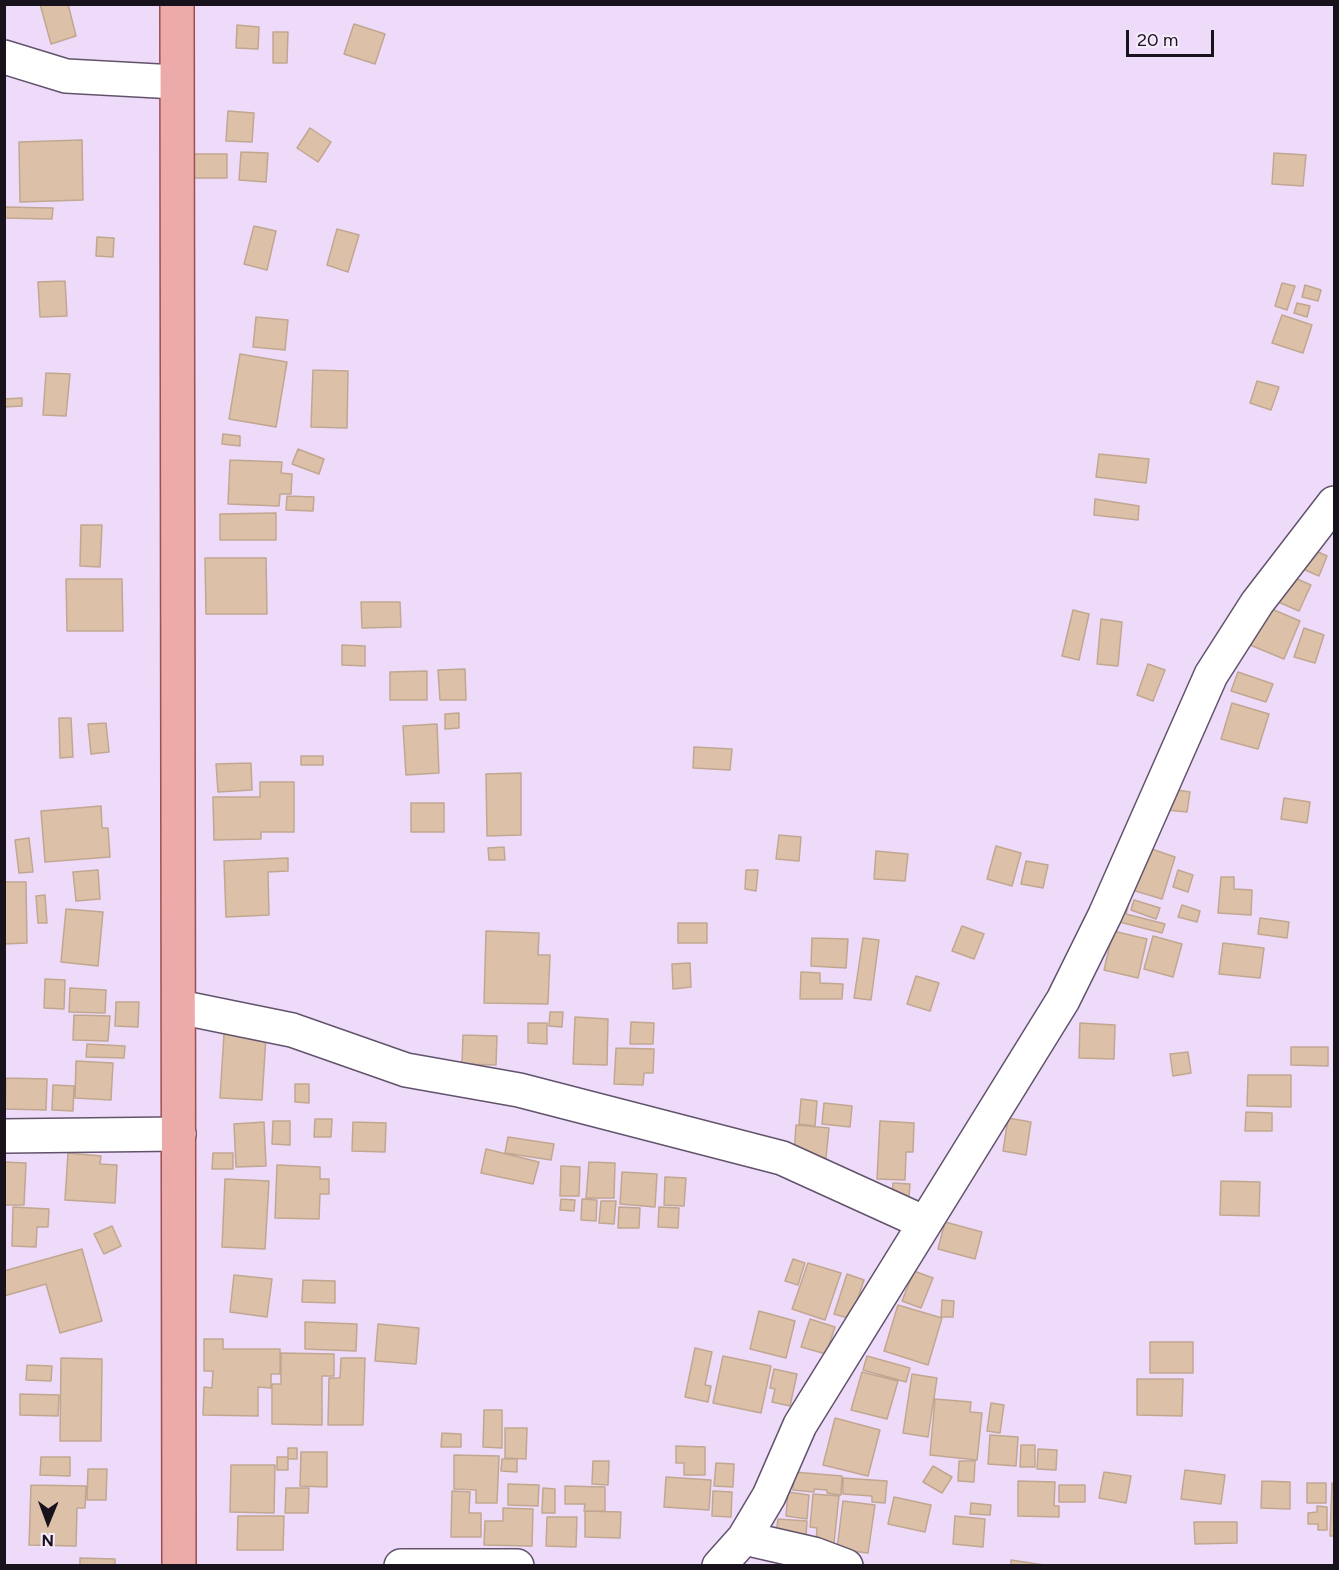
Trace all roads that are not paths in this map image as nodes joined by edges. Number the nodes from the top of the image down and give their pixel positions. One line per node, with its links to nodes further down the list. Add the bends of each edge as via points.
1 (177, 4): 3 (main road)
2 (4, 57): 3 (street, via 66,76)
3 (176, 82): 5 (main road)
4 (1335, 503): 8 (street, via 1257,603 1211,675 1106,915 1063,1000)
5 (179, 1007): 6 (main road); 8 (street, via 292,1030 406,1070 519,1090 783,1158)
6 (179, 1134): 7 (street); 10 (main road)
7 (4, 1136)
8 (925, 1223): 9 (street, via 800,1425 769,1496)
9 (744, 1538): 13 (street); 14 (street, via 814,1554)
10 (179, 1566)
11 (401, 1566): 12 (street)
12 (517, 1566)
13 (719, 1566)
14 (846, 1566)

